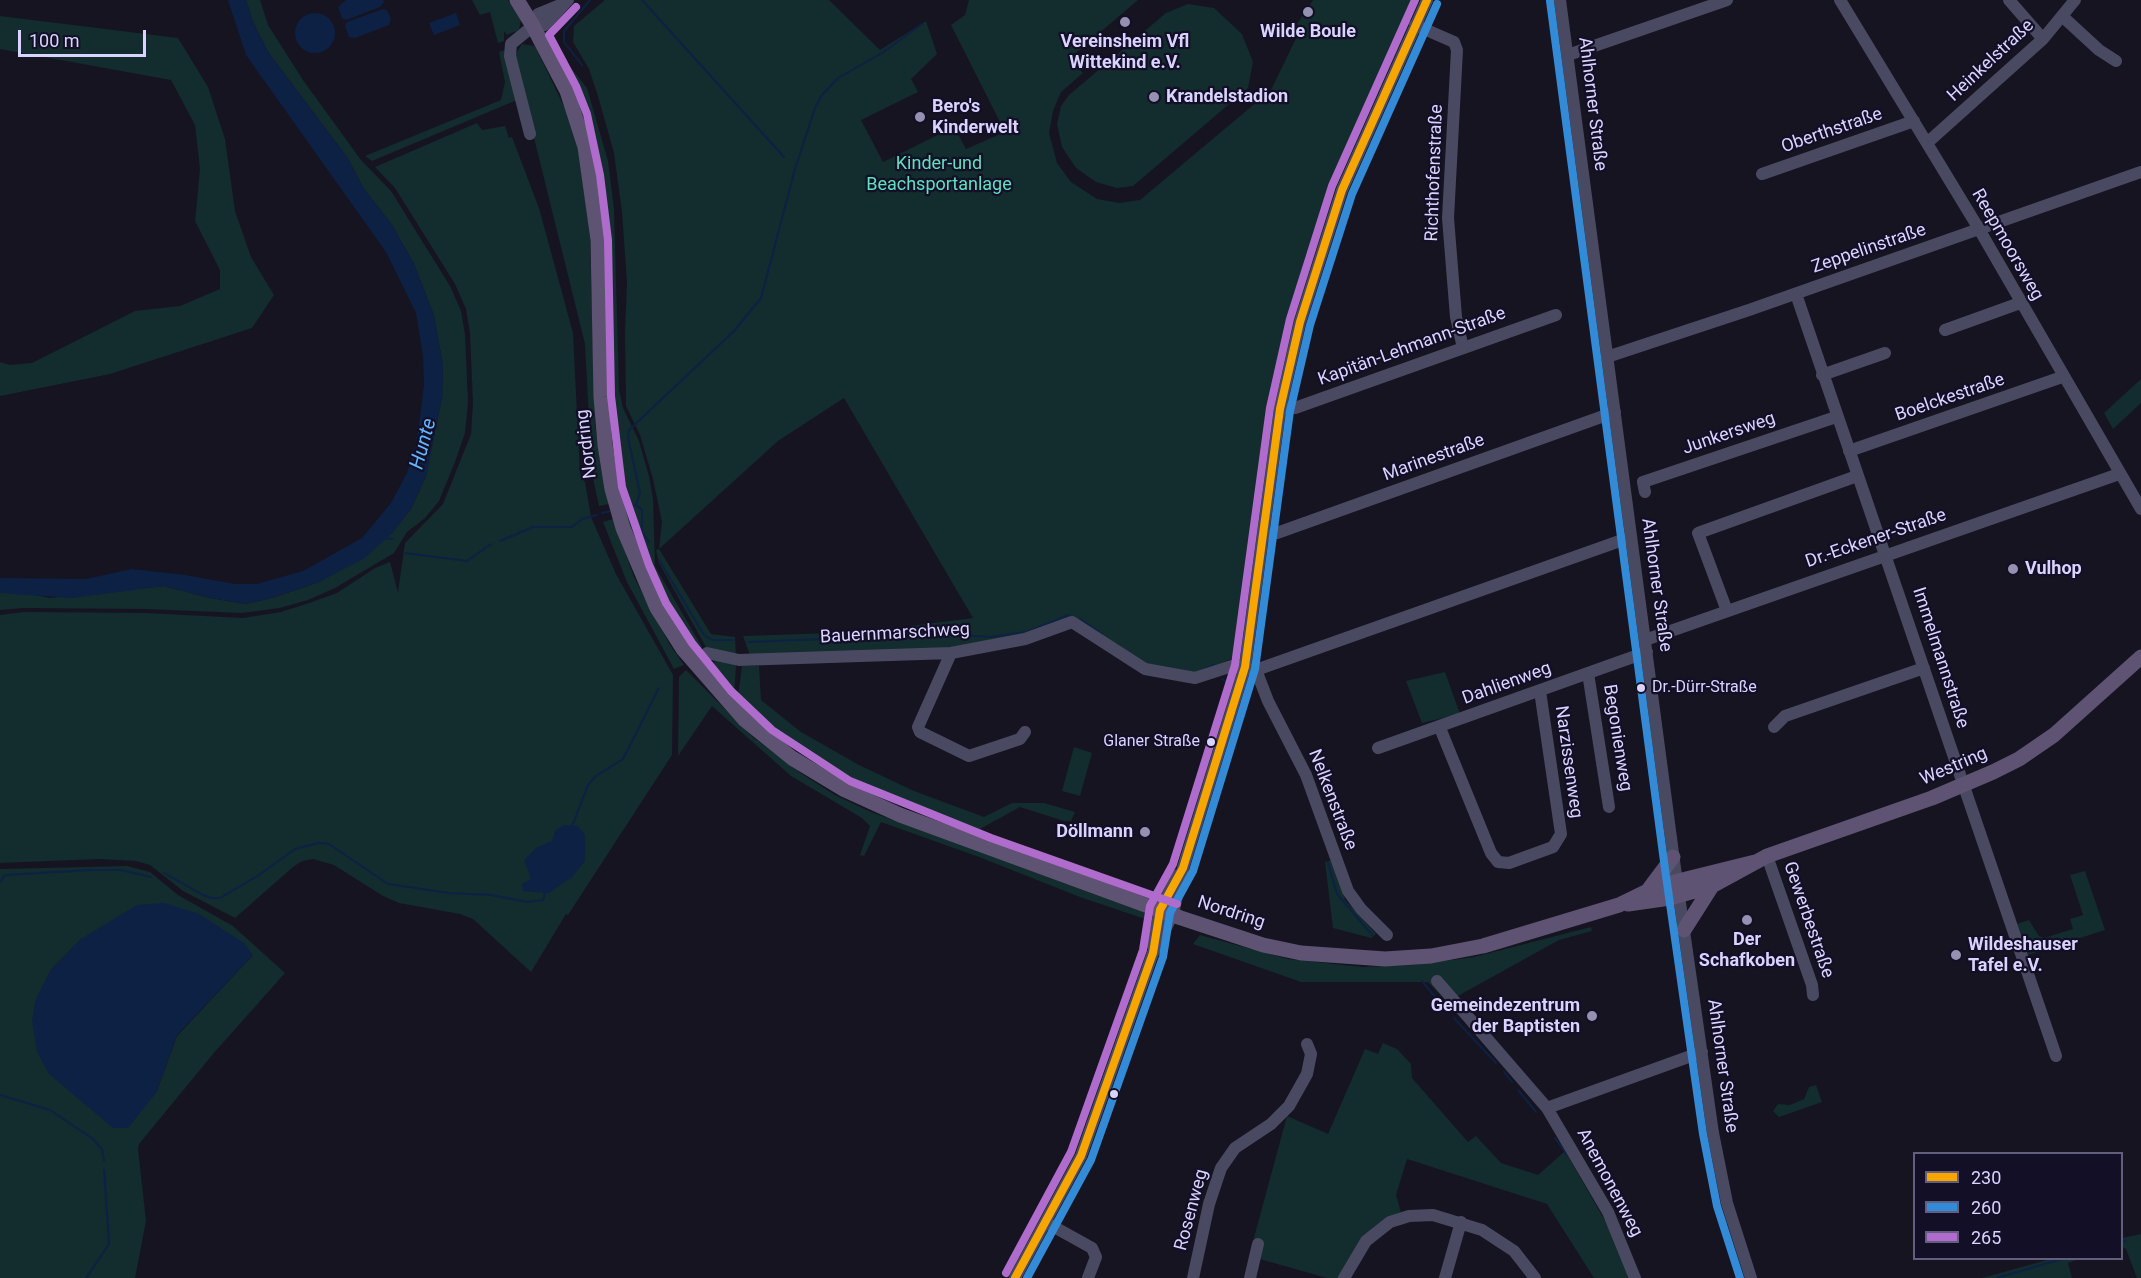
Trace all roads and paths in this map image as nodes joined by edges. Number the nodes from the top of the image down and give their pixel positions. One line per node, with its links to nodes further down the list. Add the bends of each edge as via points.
1 (516, 0): 11 (main road, Nordring)
2 (1427, 0): 10 (street)
3 (1560, 0): 13 (street, Ahlhorner Straße)
4 (1727, 0): 13 (street)
5 (1840, 0): 15 (street, Reepmoorsweg)
6 (2009, 0): 12 (street)
7 (2075, 0): 9 (street, Heinkelstraße)
8 (566, 2): 11 (street, via 538,14)
9 (2062, 16): 12 (street, Heinkelstraße); 14 (street)
10 (1415, 25): 25 (street, Richthofenstraße, via 1454,42 1457,50 1448,218 1456,316); 30 (street, via 1342,190 1300,322)
11 (533, 26): 16 (street, via 511,44 510,56); 62 (main road, Nordring, via 570,100 590,176 598,240 601,397 612,489 639,569 657,608 683,649 765,738 845,790 933,827)
12 (2043, 39): 17 (street, Heinkelstraße)
13 (1568, 56): 27 (street, Ahlhorner Straße)
14 (2116, 61)
15 (1914, 121): 17 (street, Reepmoorsweg); 19 (street, Oberthstraße)
16 (530, 134)
17 (1927, 143): 20 (street, Reepmoorsweg)
18 (2141, 172): 20 (street, Zeppelinstraße)
19 (1762, 174)
20 (1978, 229): 21 (street, Zeppelinstraße); 22 (street, Reepmoorsweg)
21 (1796, 294): 27 (street, Zeppelinstraße); 28 (street, Immelmannstraße)
22 (2020, 303): 24 (street); 29 (street, Reepmoorsweg)
23 (1556, 315): 25 (street, Kapitän-Lehmann-Straße)
24 (1945, 330)
25 (1463, 348): 30 (street, Kapitän-Lehmann-Straße, via 1295,408)
26 (1885, 353): 28 (street)
27 (1607, 357): 31 (street, Ahlhorner Straße)
28 (1822, 375): 32 (street, Immelmannstraße)
29 (2062, 377): 33 (street, Boelckestraße); 34 (street, Reepmoorsweg)
30 (1280, 409): 38 (street)
31 (1615, 412): 38 (street, Marinestraße); 39 (street, Ahlhorner Straße)
32 (1836, 417): 33 (street, Immelmannstraße); 36 (street, Junkersweg, via 1643,482)
33 (1849, 451): 35 (street, Immelmannstraße)
34 (2119, 474): 37 (street, Reepmoorsweg); 40 (street, Dr.-Eckener-Straße)
35 (1857, 476): 40 (street, Immelmannstraße); 41 (street, via 1698,533)
36 (1645, 492)
37 (2141, 510)
38 (1265, 535): 46 (street)
39 (1631, 537): 42 (street, Ahlhorner Straße); 46 (street)
40 (1887, 555): 41 (street, Dr.-Eckener-Straße); 47 (street, Immelmannstraße)
41 (1727, 611): 42 (street, Dr.-Eckener-Straße)
42 (1646, 646): 48 (street, Dahlienweg); 56 (street, Ahlhorner Straße)
43 (707, 653): 44 (street, Bauernmarschweg, via 739,660)
44 (951, 653): 46 (street, Bauernmarschweg, via 1025,639 1072,622 1145,669 1195,678 1232,666); 52 (street, via 918,727 920,732 969,756 1020,739)
45 (2141, 657): 54 (main road, Westring, via 2054,735 2019,759)
46 (1251, 668): 62 (street); 64 (street, Nelkenstraße, via 1306,775 1348,891)
47 (1924, 668): 50 (street, via 1785,716); 54 (street, Immelmannstraße)
48 (1588, 673): 49 (street, Dahlienweg); 55 (street, Begonienweg)
49 (1540, 692): 51 (street, Dahlienweg); 51 (street, Narzissenweg, via 1560,834 1553,846 1509,863 1498,862 1491,853)
50 (1774, 727)
51 (1440, 728): 53 (street, Dahlienweg)
52 (1025, 732)
53 (1378, 748)
54 (1964, 785): 57 (main road, Westring); 69 (street, Immelmannstraße)
55 (1610, 807)
56 (1673, 857): 59 (main road); 60 (street, Ahlhorner Straße)
57 (1761, 859): 58 (main road, Westring); 60 (main road, Westring); 66 (street, Gewerbestraße)
58 (1712, 886): 60 (main road, Westring); 63 (main road)
59 (1649, 889): 60 (main road, Nordring); 61 (main road, Nordring)
60 (1678, 889): 61 (main road, Nordring); 63 (street, Ahlhorner Straße)
61 (1619, 905): 62 (main road, Nordring, via 1483,946 1431,956 1385,959 1300,953 1263,945)
62 (1166, 912): 72 (street, via 1081,1156)
63 (1684, 930): 68 (street, Ahlhorner Straße)
64 (1387, 935)
65 (1437, 981): 70 (street, Anemonenweg)
66 (1813, 995)
67 (1307, 1044): 76 (street, Rosenweg, via 1311,1054 1307,1074 1289,1106 1271,1124 1235,1148 1221,1168)
68 (1702, 1052): 70 (street); 82 (street, Ahlhorner Straße, via 1720,1173)
69 (2056, 1056)
70 (1547, 1107): 81 (street, Anemonenweg, via 1608,1212)
71 (1461, 1222): 78 (street, via 1433,1215 1390,1222 1366,1241); 79 (street); 80 (street, via 1482,1230 1514,1251)
72 (1047, 1223): 74 (street); 75 (street, via 1092,1248 1096,1257)
73 (1258, 1244): 77 (street)
74 (1015, 1278)
75 (1088, 1278)
76 (1192, 1278)
77 (1250, 1278)
78 (1344, 1278)
79 (1445, 1278)
80 (1535, 1278)
81 (1635, 1278)
82 (1751, 1278)

